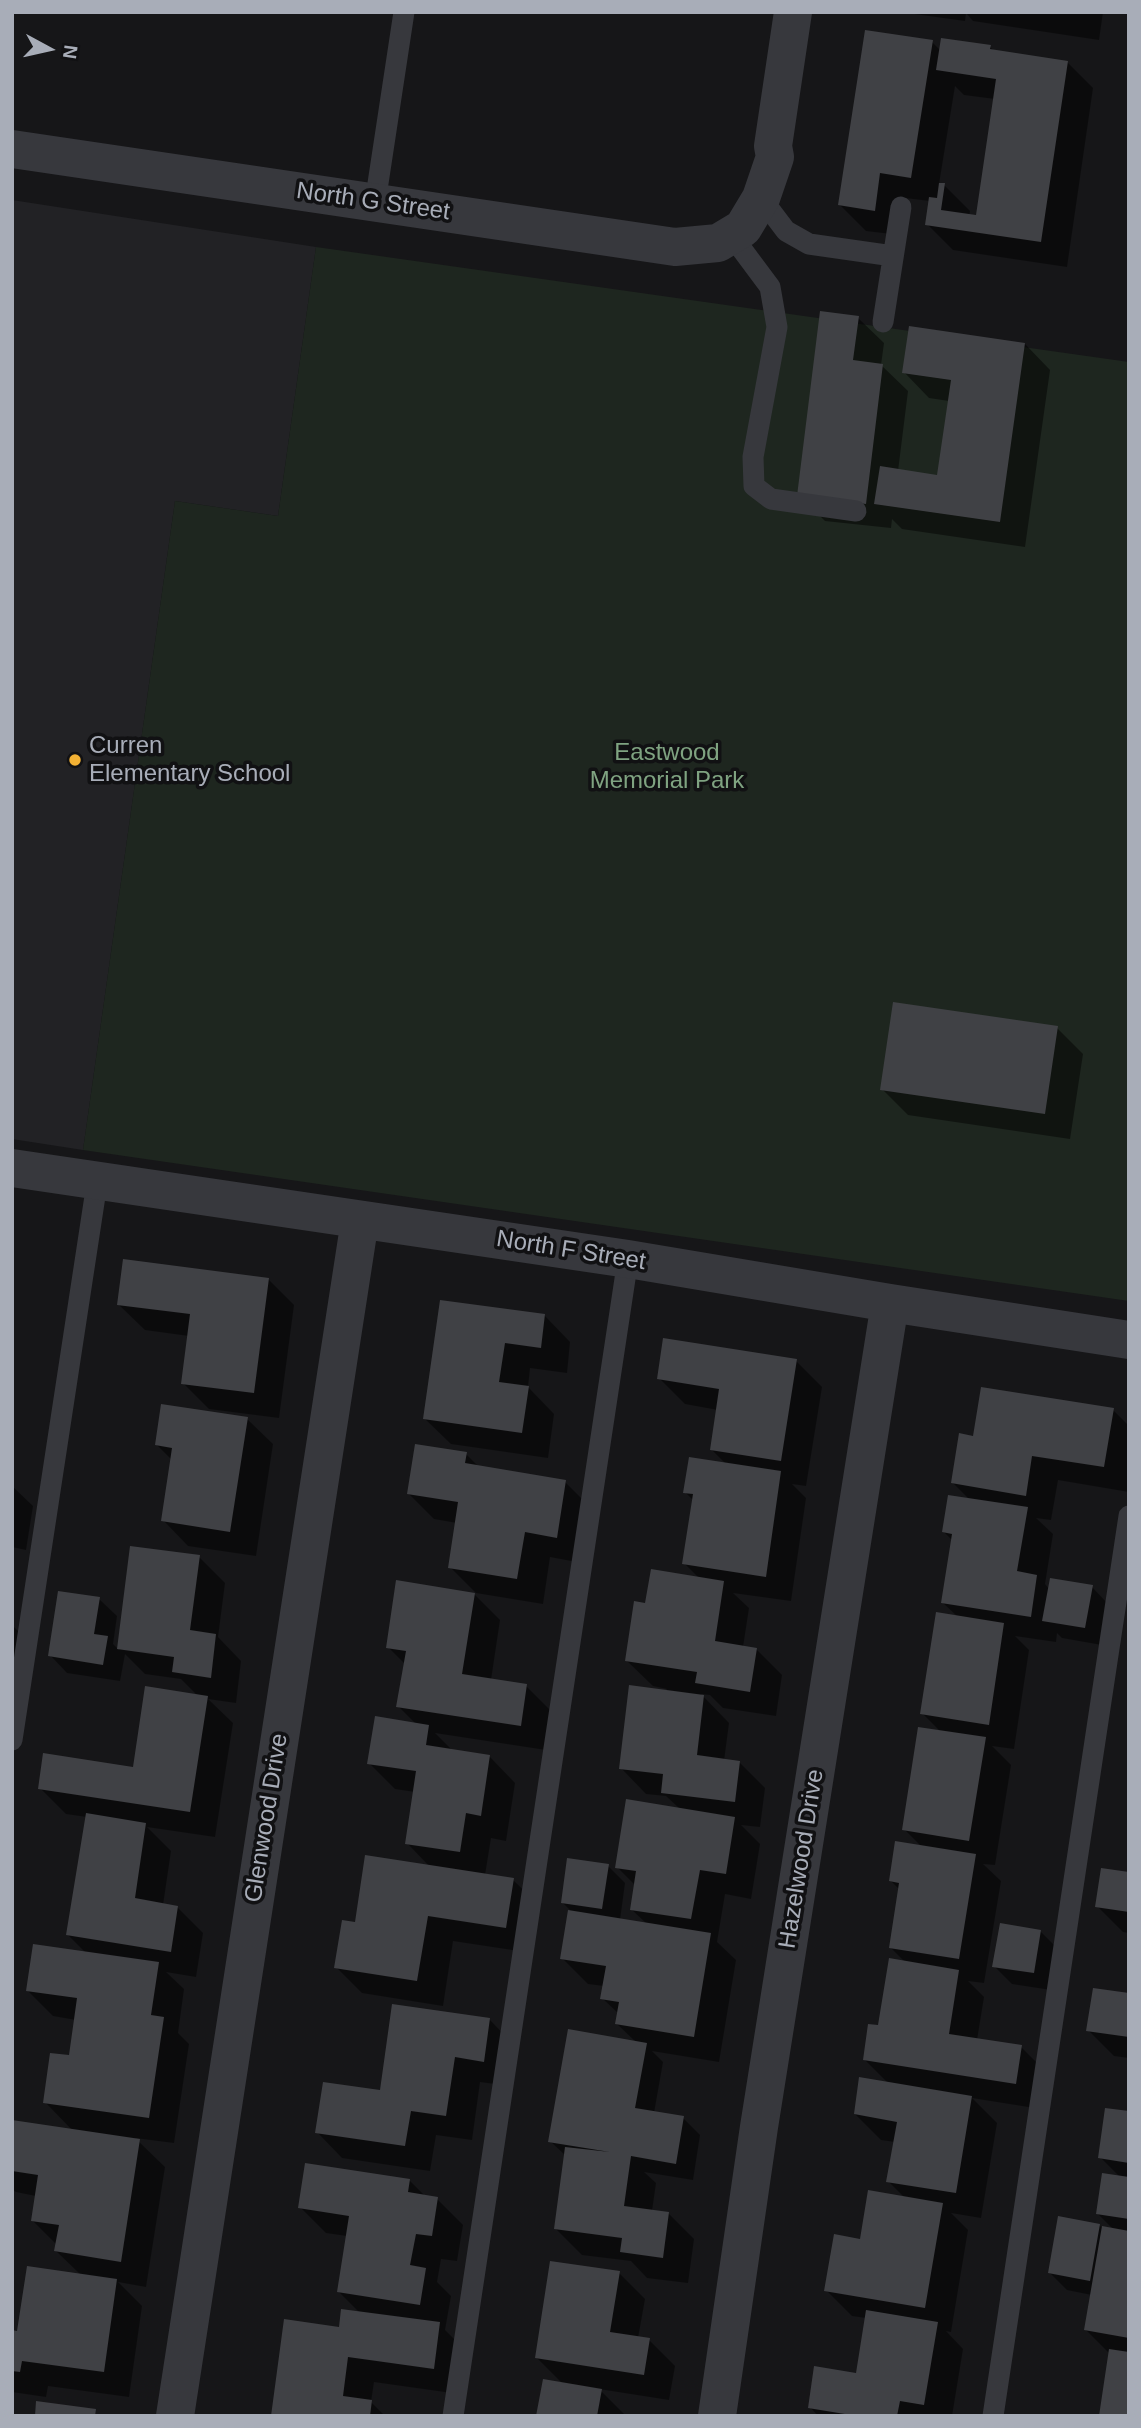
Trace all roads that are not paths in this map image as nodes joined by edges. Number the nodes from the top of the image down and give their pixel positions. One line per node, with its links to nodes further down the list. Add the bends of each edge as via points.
1 (404, 12): 5 (lane)
2 (793, 12): 4 (street, via 775,157)
3 (12, 149): 5 (street, North G Street)
4 (761, 198): 7 (street, via 743,228); 8 (lane, via 786,230 810,244)
5 (375, 203): 7 (street, North G Street, via 675,247 718,243)
6 (901, 207): 8 (lane)
7 (732, 236): 10 (lane, via 770,287 777,327 753,457 754,486 771,499)
8 (893, 256): 9 (lane)
9 (883, 322)
10 (856, 511)
11 (12, 1168): 12 (street, North F Street)
12 (97, 1182): 13 (street, North F Street); 18 (lane)
13 (359, 1220): 14 (street, North F Street); 19 (street, Glenwood Drive)
14 (628, 1259): 15 (street, North F Street); 20 (lane)
15 (890, 1303): 16 (street, North F Street); 21 (street, Hazelwood Drive)
16 (1129, 1340)
17 (1129, 1516): 22 (lane)
18 (12, 1740)
19 (175, 2416)
20 (453, 2416)
21 (716, 2416)
22 (993, 2416)

